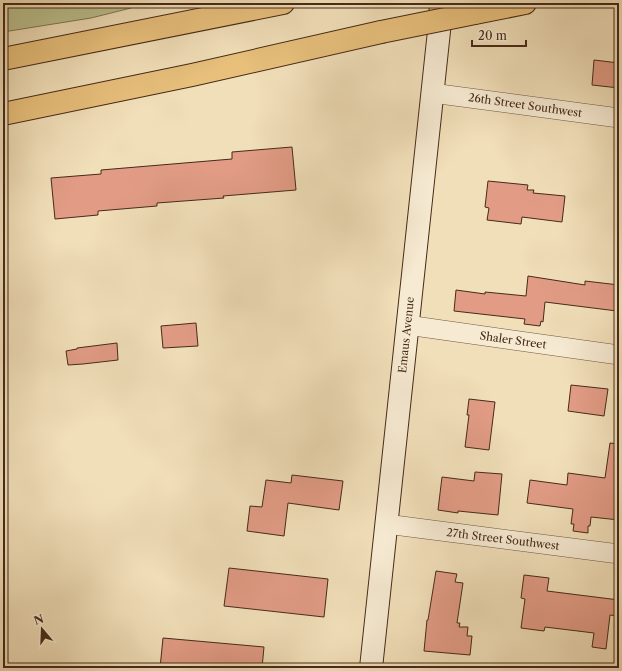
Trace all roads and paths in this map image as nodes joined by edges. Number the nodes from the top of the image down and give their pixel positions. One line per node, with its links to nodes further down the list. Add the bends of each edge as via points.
1 (282, 3): 4 (highway)
2 (524, 3): 6 (highway, bridge)
3 (441, 6): 5 (main road, Emaus Avenue)
4 (3, 59)
5 (432, 93): 7 (street, 26th Street Southwest); 8 (main road, Emaus Avenue)
6 (3, 114)
7 (619, 118)
8 (407, 325): 9 (street, Shaler Street); 10 (main road, Emaus Avenue)
9 (619, 355)
10 (386, 524): 11 (street, 27th Street Southwest); 12 (main road, Emaus Avenue)
11 (619, 554)
12 (371, 668)

